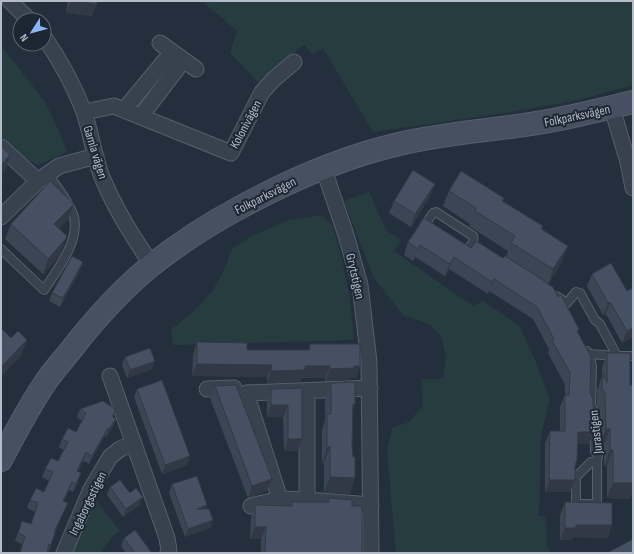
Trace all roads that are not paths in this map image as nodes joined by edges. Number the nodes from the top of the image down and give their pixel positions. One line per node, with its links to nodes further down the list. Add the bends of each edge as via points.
1 (52, 48): 8 (street, Gamla vägen)
2 (172, 52): 4 (street); 7 (street); 9 (street)
3 (294, 62): 9 (street, Kolonivägen, via 262,92 231,152)
4 (196, 69)
5 (633, 102): 6 (main road, Folkparksvägen)
6 (612, 108): 12 (main road, Folkparksvägen, via 573,117 400,143 357,154); 14 (street)
7 (124, 110): 8 (street, Kolonivägen, via 114,106); 9 (street, Kolonivägen)
8 (84, 112): 11 (street, Gamla vägen)
9 (141, 116)
10 (1, 148): 13 (street)
11 (96, 156): 13 (street, via 59,166); 18 (street, Gamla vägen, via 101,175 122,219)
12 (323, 167): 18 (main road, Folkparksvägen, via 270,191 219,219); 27 (street, Grytstigen, via 360,285)
13 (43, 177): 15 (street); 17 (lane, via 74,215 75,228 68,255 44,290)
14 (633, 188)
15 (1, 218)
16 (476, 246): 16 (lane, via 462,250 424,226 436,212 473,236)
17 (1, 249)
18 (152, 265): 32 (main road, Folkparksvägen, via 115,299 47,379)
19 (546, 290): 20 (lane)
20 (567, 303): 21 (lane, via 563,307); 24 (lane, via 576,292 580,293)
21 (567, 314)
22 (581, 341): 23 (lane, Jurastigen)
23 (588, 354): 24 (lane); 33 (lane, Jurastigen, via 592,366 594,451 598,455)
24 (617, 356): 25 (lane)
25 (633, 356)
26 (110, 376): 31 (street)
27 (370, 388): 29 (street); 36 (street, Grytstigen)
28 (208, 389): 30 (street, via 240,388)
29 (307, 391): 30 (street); 35 (street)
30 (246, 393): 34 (street)
31 (134, 443): 38 (street, Ingaborgsstigen, via 110,457 91,489); 39 (street, via 167,538)
32 (1, 460)
33 (598, 462): 33 (lane, Jurastigen, via 591,462 576,477 576,504 597,504)
34 (280, 499): 35 (street); 37 (street)
35 (307, 500): 36 (street)
36 (371, 504): 40 (street, Grytstigen)
37 (251, 506)
38 (64, 553)
39 (168, 553)
40 (372, 553)

